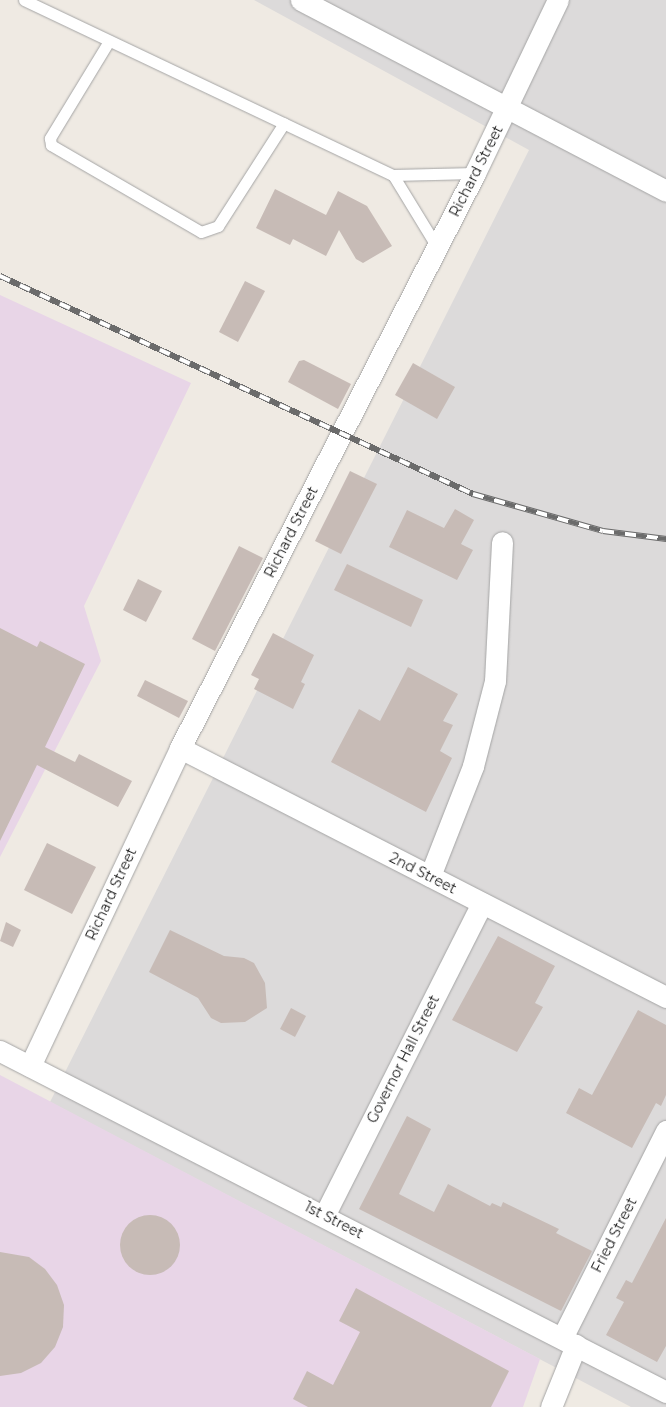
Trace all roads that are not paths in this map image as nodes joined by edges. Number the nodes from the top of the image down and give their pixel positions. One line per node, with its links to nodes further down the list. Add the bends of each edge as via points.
1 (24, 0): 4 (lane)
2 (301, 0): 5 (street)
3 (558, 0): 5 (street, Richard Street)
4 (109, 41): 6 (lane); 6 (lane, via 50,138 51,145 201,232 218,226)
5 (507, 109): 7 (street, Richard Street); 9 (street)
6 (284, 123): 8 (lane)
7 (475, 173): 8 (lane); 10 (street, Richard Street)
8 (393, 175): 10 (lane)
9 (666, 191)
10 (437, 247): 12 (street, Richard Street)
11 (502, 542): 13 (street, via 495,681 473,766)
12 (180, 748): 13 (street, 2nd Street); 17 (street, Richard Street)
13 (430, 876): 14 (street, 2nd Street)
14 (482, 903): 15 (street, 2nd Street); 19 (street, Governor Hall Street)
15 (666, 997)
16 (0, 1051): 17 (street, 1st Street)
17 (30, 1066): 19 (street, 1st Street)
18 (666, 1131): 20 (street, Fried Street)
19 (325, 1214): 20 (street, 1st Street)
20 (569, 1342): 21 (street, 1st Street); 22 (street, Fried Street)
21 (666, 1392)
22 (551, 1407)

